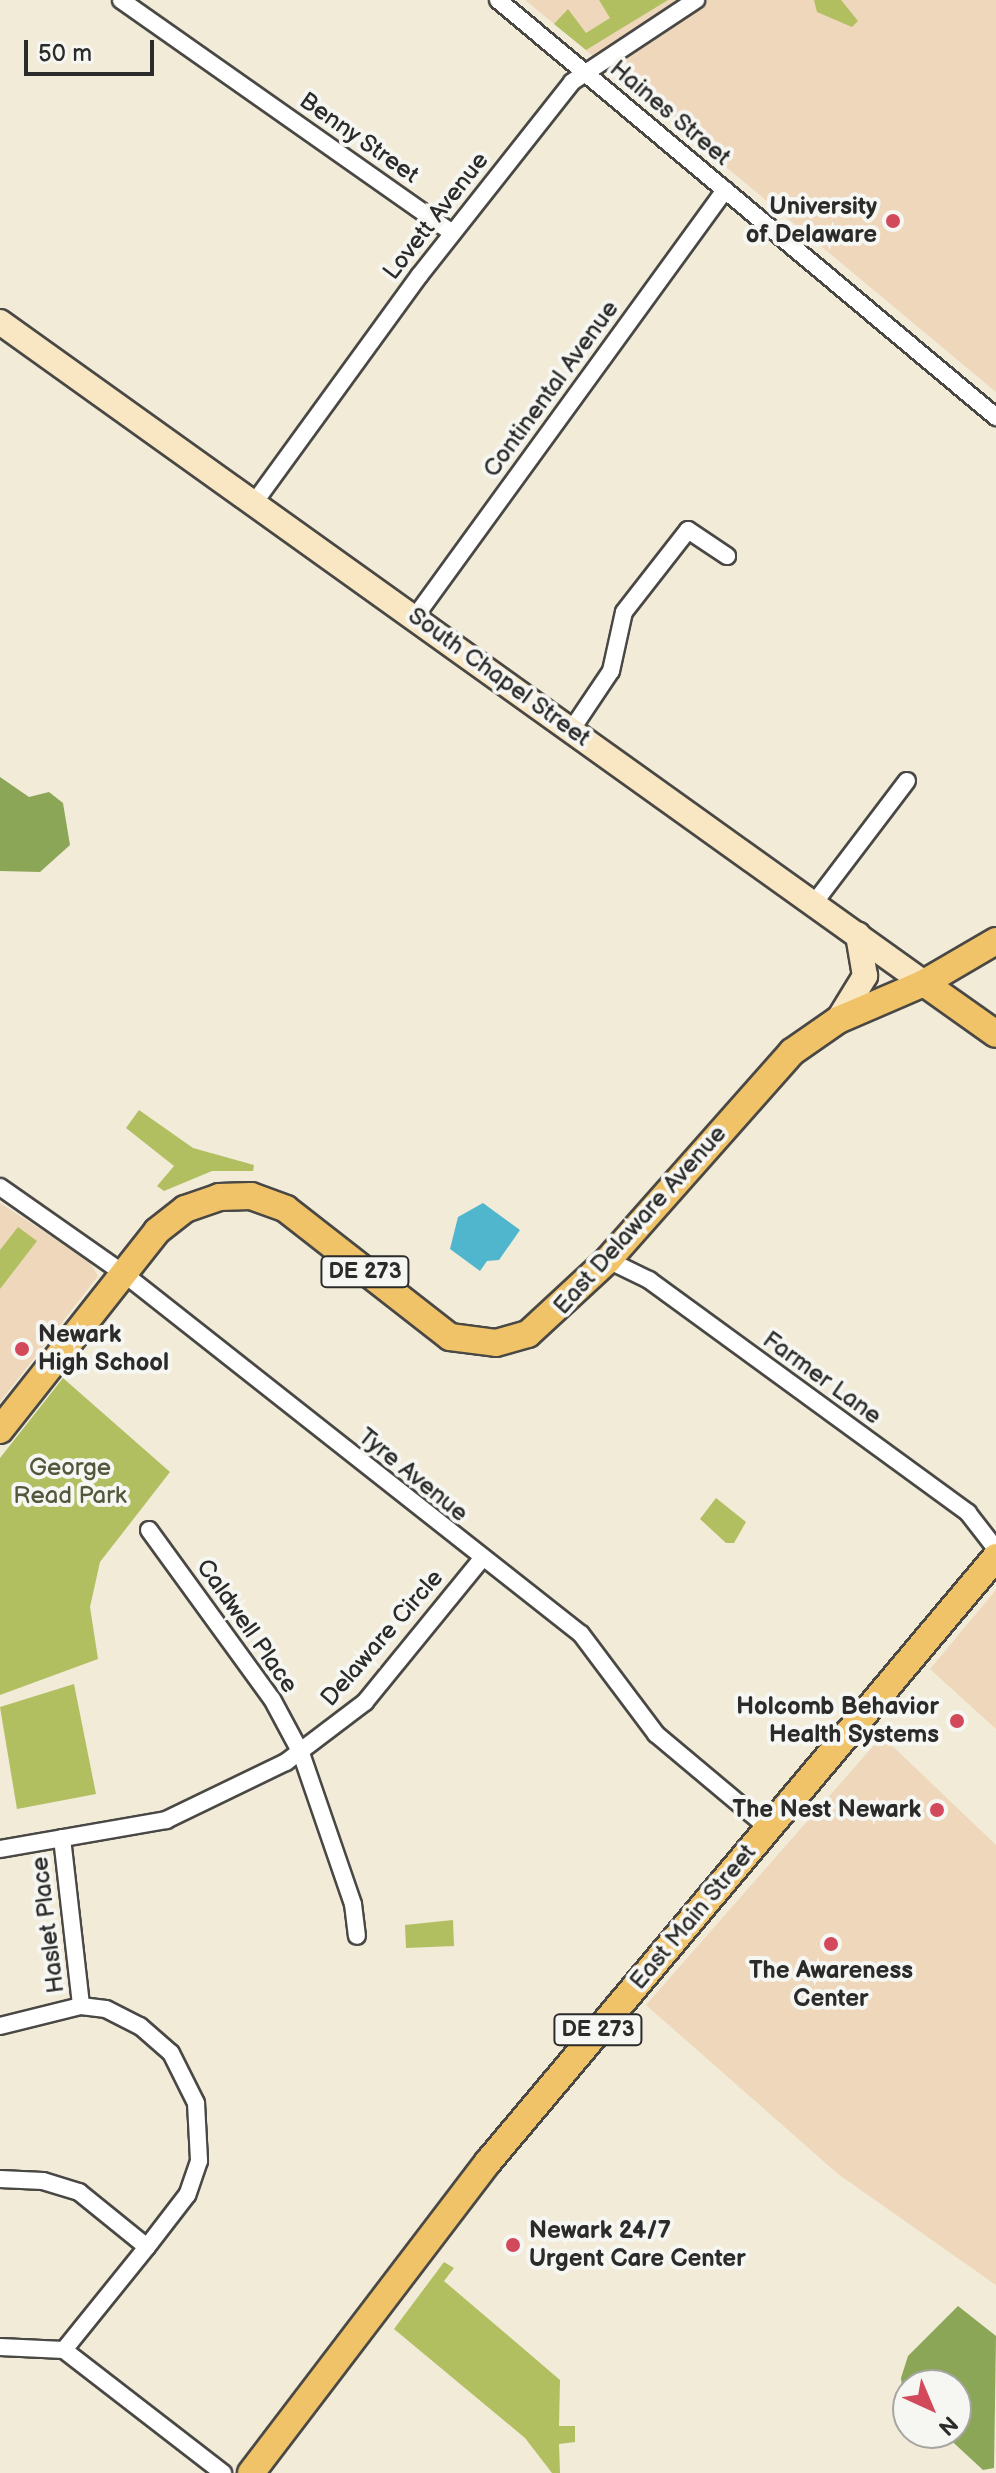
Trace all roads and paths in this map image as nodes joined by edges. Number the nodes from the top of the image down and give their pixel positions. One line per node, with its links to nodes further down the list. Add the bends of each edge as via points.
1 (121, 0): 6 (street, Benny Street)
2 (498, 0): 4 (street, Haines Street)
3 (696, 0): 4 (street, Lovett Avenue)
4 (583, 72): 5 (street, Haines Street); 6 (street, Lovett Avenue)
5 (725, 190): 8 (street, Haines Street); 11 (street, Continental Avenue)
6 (452, 233): 9 (street, Lovett Avenue)
7 (0, 322): 9 (street, South Chapel Street)
8 (996, 417)
9 (254, 503): 11 (street, South Chapel Street)
10 (727, 556): 12 (street, via 688,530 624,612 611,671)
11 (415, 617): 12 (street, South Chapel Street)
12 (572, 729): 14 (street, South Chapel Street)
13 (907, 781): 14 (street)
14 (815, 902): 15 (street, South Chapel Street)
15 (858, 935): 17 (street, South Chapel Street); 18 (street, via 865,976)
16 (996, 941): 17 (main road, East Delaware Avenue / DE 273)
17 (924, 983): 18 (main road, East Delaware Avenue / DE 273); 19 (main road, South Chapel Street)
18 (838, 1020): 21 (main road, East Delaware Avenue / DE 273, via 775,1069)
19 (996, 1034)
20 (0, 1187): 22 (street, Tyre Avenue)
21 (608, 1260): 22 (main road, East Delaware Avenue / DE 273, via 547,1322 496,1343 443,1334 302,1220 261,1198 219,1197 185,1209 157,1231); 25 (street, Farmer Lane, via 649,1280 968,1513)
22 (123, 1273): 23 (main road, East Delaware Avenue / DE 273); 27 (street, Tyre Avenue)
23 (0, 1430)
24 (149, 1530): 28 (street, Caldwell Place, via 272,1699)
25 (996, 1549)
26 (996, 1557): 29 (main road, East Main Street / DE 273)
27 (481, 1560): 28 (street, Delaware Circle, via 365,1702); 29 (street, Tyre Avenue, via 581,1634 656,1734)
28 (301, 1753): 30 (street, Delaware Circle, via 232,1792 166,1820); 32 (street, Caldwell Place, via 353,1904)
29 (768, 1828): 39 (main road, East Main Street / DE 273, via 488,2162)
30 (62, 1838): 31 (street, Delaware Circle); 33 (street, Haslet Place)
31 (0, 1849)
32 (357, 1936)
33 (81, 2006): 34 (street); 36 (street, via 121,2016 158,2039 179,2066 196,2103 201,2139 194,2179)
34 (0, 2026)
35 (0, 2179): 36 (street, via 43,2181 79,2192)
36 (147, 2247): 37 (street)
37 (64, 2350): 38 (street); 40 (street)
38 (1, 2352)
39 (319, 2385): 41 (main road, East Main Street / DE 273); 42 (main road, via 306,2418)
40 (223, 2473)
41 (251, 2473)
42 (272, 2473)

